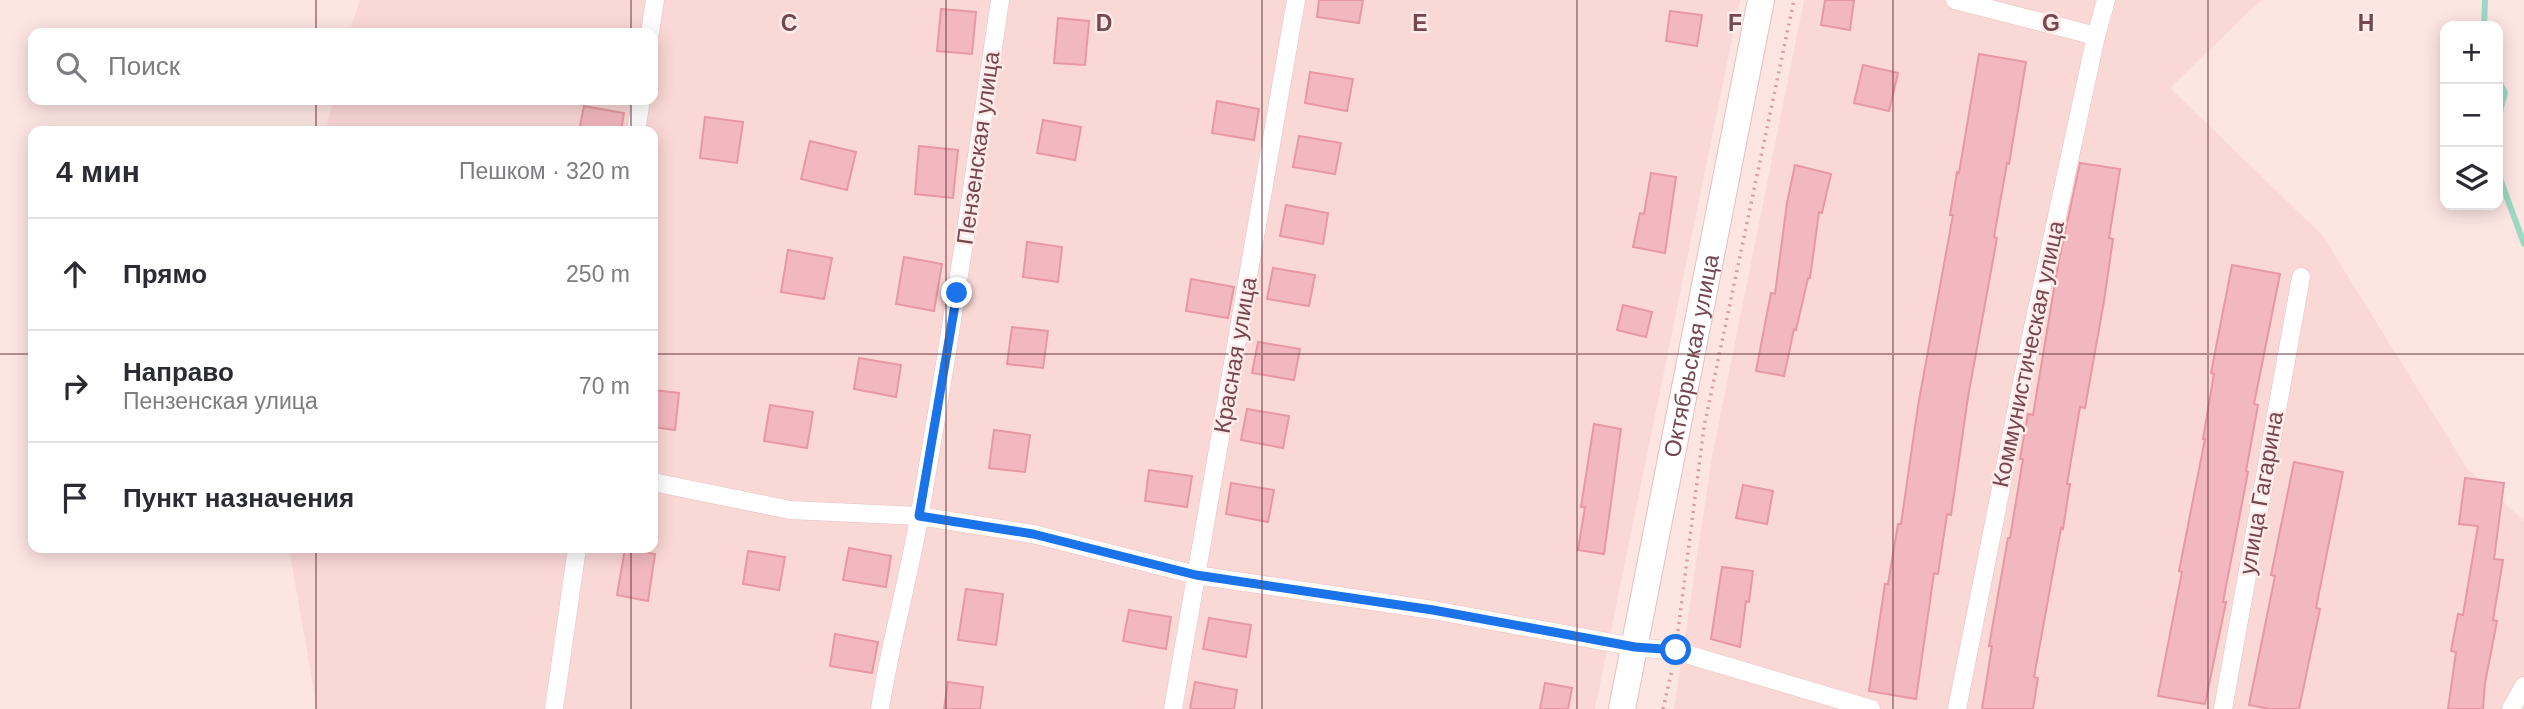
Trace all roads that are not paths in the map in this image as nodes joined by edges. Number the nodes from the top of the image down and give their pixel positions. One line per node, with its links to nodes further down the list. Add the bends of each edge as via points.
1 (655, 0): 7 (street)
2 (1000, 0): 13 (street, Пензенская улица)
3 (1296, 0): 15 (street, Красная улица)
4 (1760, 0): 16 (main road, Октябрьская улица)
5 (1955, 0): 8 (street)
6 (2106, 0): 8 (street, Коммунистическая улица)
7 (651, 28)
8 (2096, 36): 23 (street, Коммунистическая улица)
9 (640, 105): 10 (street)
10 (637, 126)
11 (2301, 276): 24 (street, улица Гагарина)
12 (658, 483): 13 (street, via 790,510)
13 (919, 516): 15 (street, via 1033,534); 19 (street, Пензенская улица)
14 (576, 553): 18 (street)
15 (1196, 575): 16 (street, via 1433,610); 20 (street, Красная улица)
16 (1635, 647): 21 (main road, Октябрьская улица); 22 (street, via 1676,650)
17 (2524, 686): 25 (street)
18 (554, 709)
19 (880, 709)
20 (1173, 709)
21 (1622, 709)
22 (1871, 709)
23 (1956, 709)
24 (2222, 709)
25 (2511, 709)

